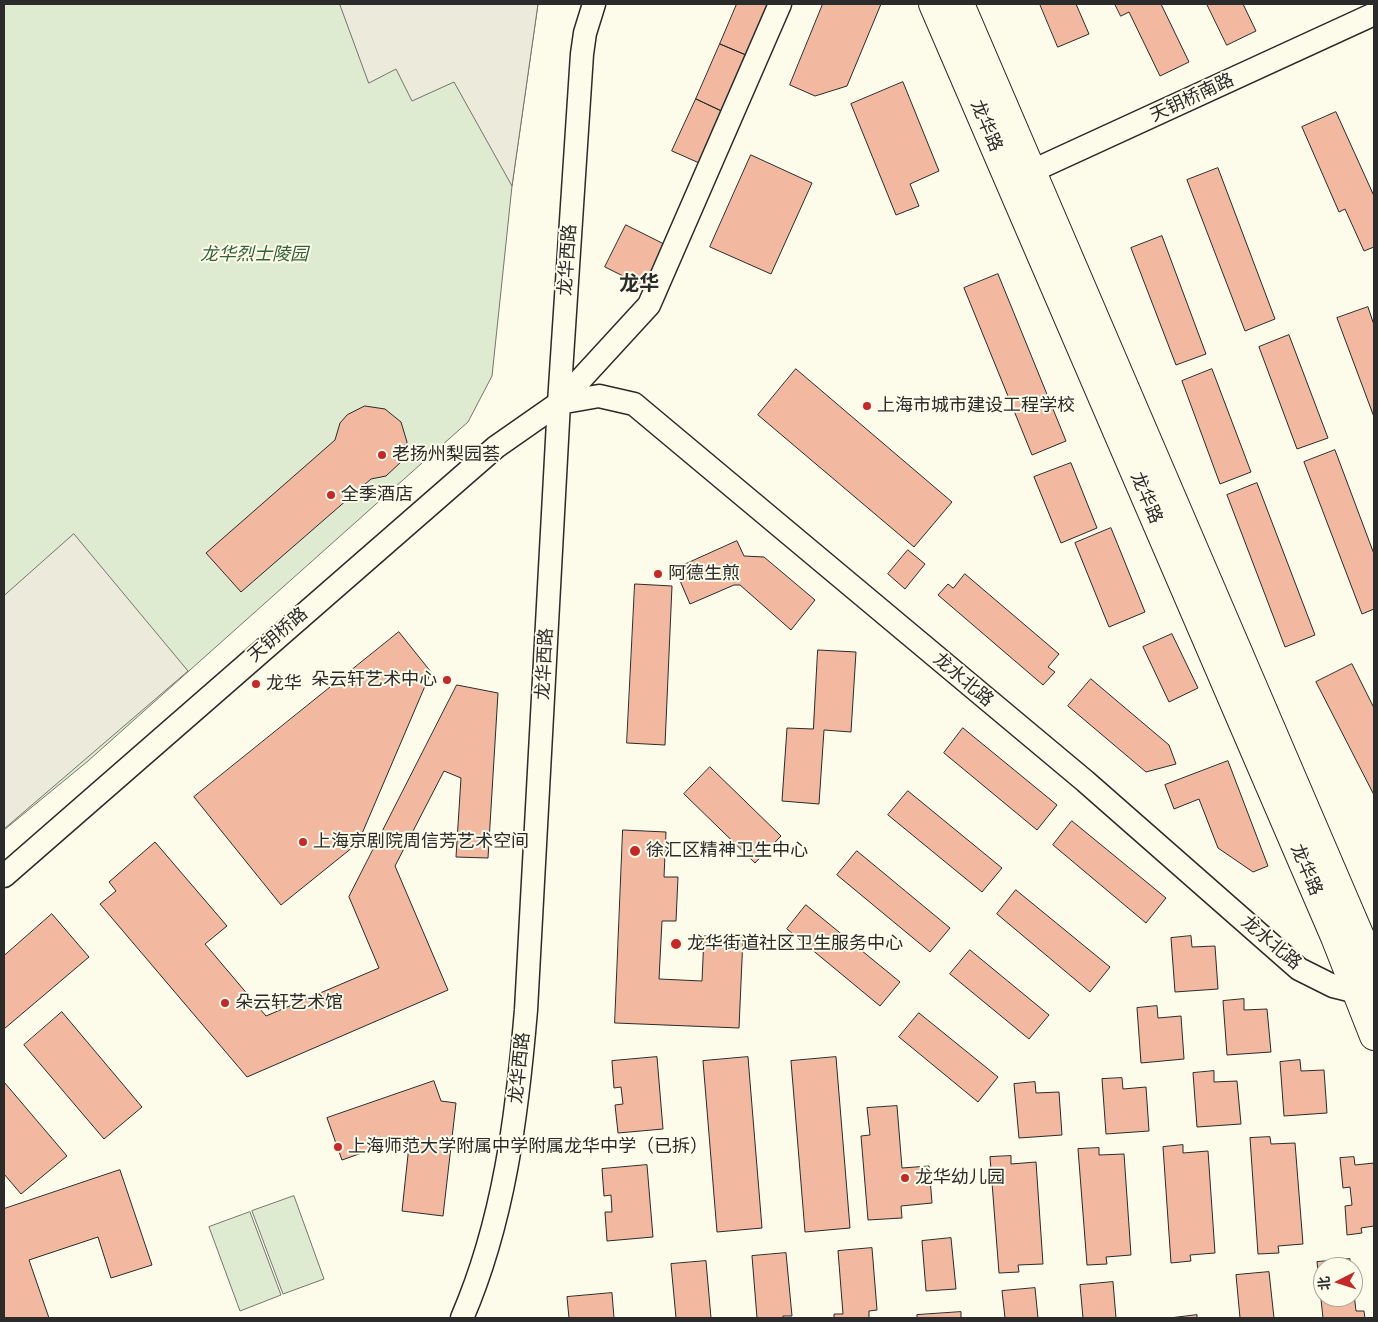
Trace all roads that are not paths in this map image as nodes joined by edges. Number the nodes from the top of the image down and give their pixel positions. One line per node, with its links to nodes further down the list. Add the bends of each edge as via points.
1 (594, 4): 7 (street, 龙华西路, via 582,54)
2 (780, 4): 7 (street, via 649,305)
3 (933, 4): 6 (main road, 龙华路)
4 (960, 4): 6 (main road, 龙华路)
5 (1374, 14): 6 (street, 天钥桥南路)
6 (1020, 177): 9 (main road, 龙华路); 10 (main road, 龙华路)
7 (559, 403): 8 (street, 天钥桥路, via 496,447); 10 (street, 龙水北路, via 599,396 634,404 1085,782 1299,969 1333,986); 12 (street, 龙华西路, via 526,1010 518,1096 498,1216 478,1281)
8 (4, 876)
9 (1374, 969)
10 (1366, 990): 11 (main road)
11 (1374, 1036)
12 (462, 1318)

